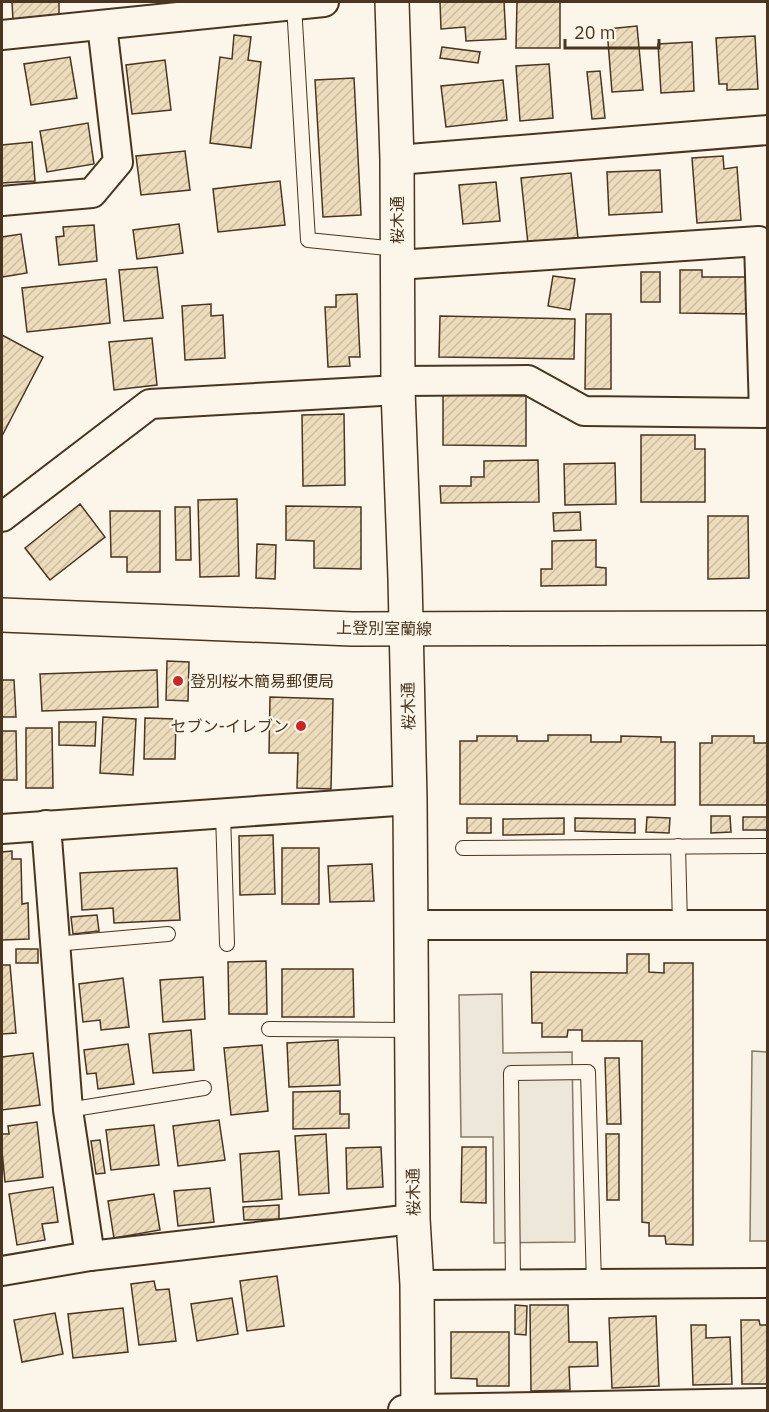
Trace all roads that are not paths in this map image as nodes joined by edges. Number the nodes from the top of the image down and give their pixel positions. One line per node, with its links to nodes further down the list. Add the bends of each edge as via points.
1 (324, 2): 3 (street)
2 (392, 2): 7 (street, 桜木通)
3 (294, 4): 4 (street); 9 (lane, via 308,240)
4 (102, 25): 5 (street); 8 (street, via 118,162 92,193)
5 (2, 35)
6 (768, 130): 7 (street)
7 (397, 160): 9 (street, 桜木通)
8 (2, 201)
9 (397, 257): 10 (street, 桜木通); 10 (street, via 759,241 764,413 585,411 528,380)
10 (398, 385): 11 (street, via 150,404); 14 (street, 桜木通)
11 (2, 517)
12 (2, 615): 14 (street, 上登別室蘭線)
13 (768, 628): 14 (street, 上登別室蘭線)
14 (406, 629): 15 (street, 桜木通)
15 (410, 800): 16 (street); 24 (street, 桜木通)
16 (223, 813): 17 (street); 27 (lane)
17 (46, 825): 18 (street); 26 (street)
18 (2, 829)
19 (678, 846): 20 (lane); 21 (lane); 22 (lane)
20 (768, 846)
21 (463, 848)
22 (680, 925): 23 (street); 24 (street)
23 (768, 925)
24 (411, 926): 29 (street, 桜木通)
25 (168, 934): 26 (lane)
26 (55, 944): 31 (street)
27 (227, 944)
28 (269, 1029): 29 (lane)
29 (412, 1030): 32 (street, 桜木通)
30 (204, 1088): 31 (lane)
31 (68, 1110): 33 (street)
32 (413, 1219): 33 (street); 37 (street, 桜木通)
33 (90, 1256): 34 (street)
34 (2, 1271)
35 (768, 1283): 36 (street)
36 (594, 1284): 38 (street); 38 (lane, via 588,1072 511,1073)
37 (417, 1285): 38 (street); 40 (street, 桜木通)
38 (513, 1285)
39 (768, 1402): 40 (street)
40 (413, 1410)

